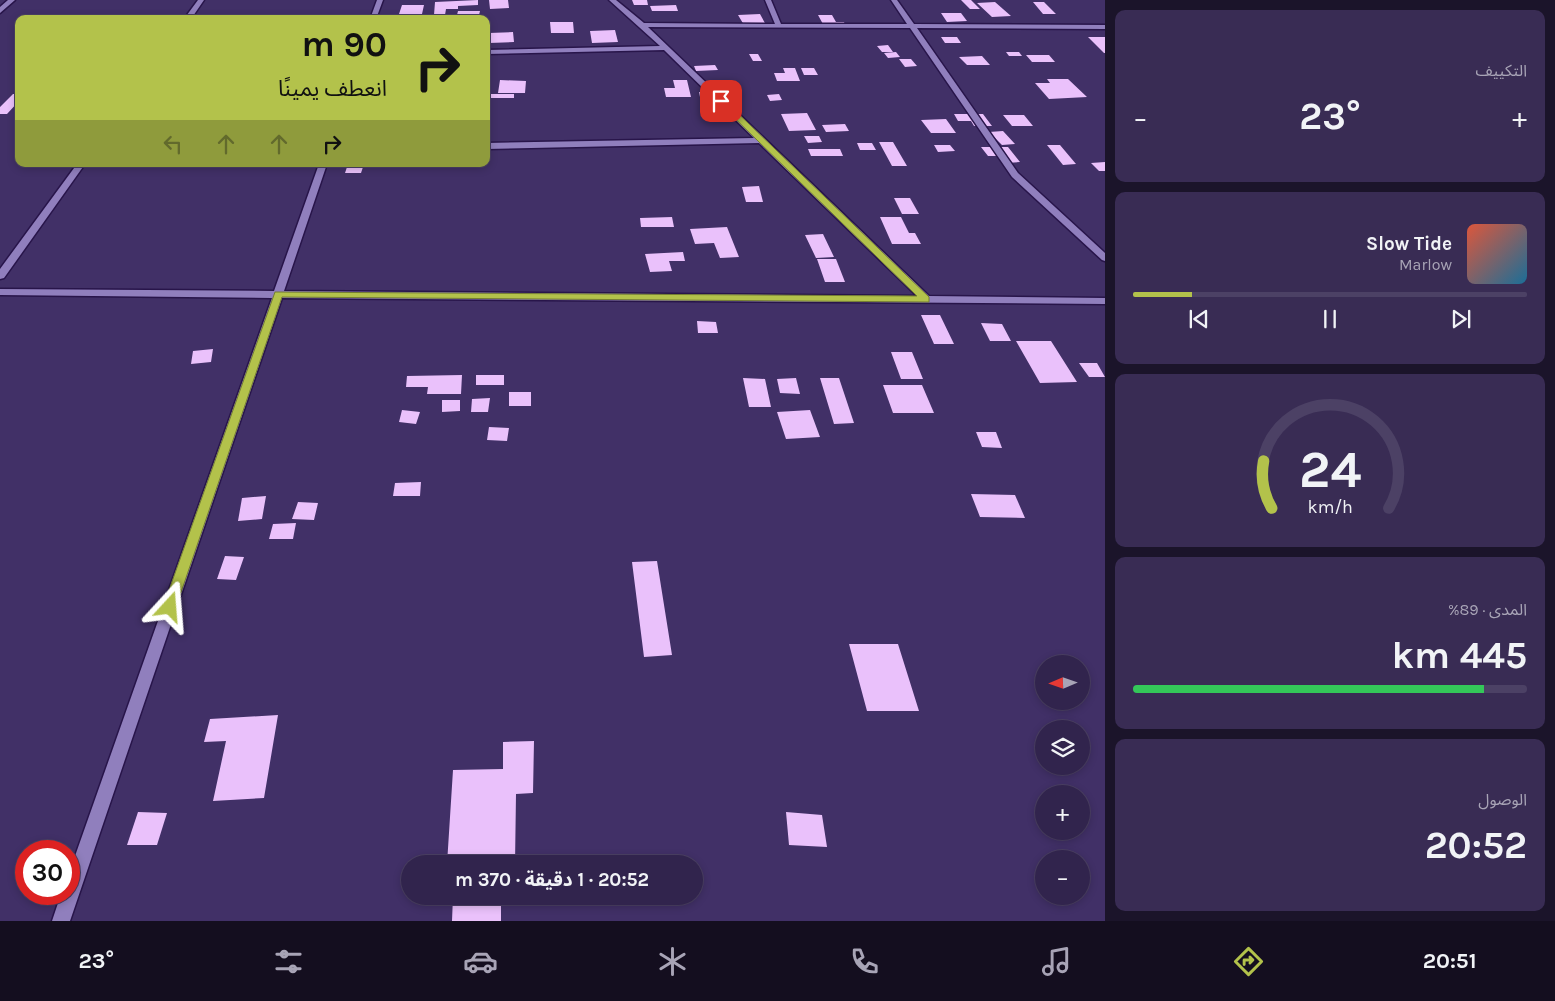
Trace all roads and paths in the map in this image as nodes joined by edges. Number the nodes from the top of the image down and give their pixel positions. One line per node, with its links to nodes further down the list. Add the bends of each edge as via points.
1 (12, 0): 7 (street)
2 (201, 0): 8 (street)
3 (380, 0): 9 (street)
4 (612, 0): 10 (street)
5 (768, 0): 11 (street)
6 (894, 0): 12 (street)
7 (0, 11)
8 (190, 15)
9 (375, 15)
10 (642, 25): 11 (street); 14 (street)
11 (778, 26): 12 (street)
12 (914, 26): 13 (street); 20 (street, via 1015,175)
13 (1105, 28)
14 (666, 48): 15 (street); 16 (street)
15 (490, 52)
16 (762, 140): 17 (street); 24 (street)
17 (490, 146)
18 (79, 167): 21 (street)
19 (322, 167): 23 (street)
20 (1105, 258)
21 (0, 276)
22 (0, 292): 23 (street)
23 (278, 294): 24 (street); 26 (street)
24 (926, 299): 25 (street)
25 (1105, 301)
26 (60, 921)

